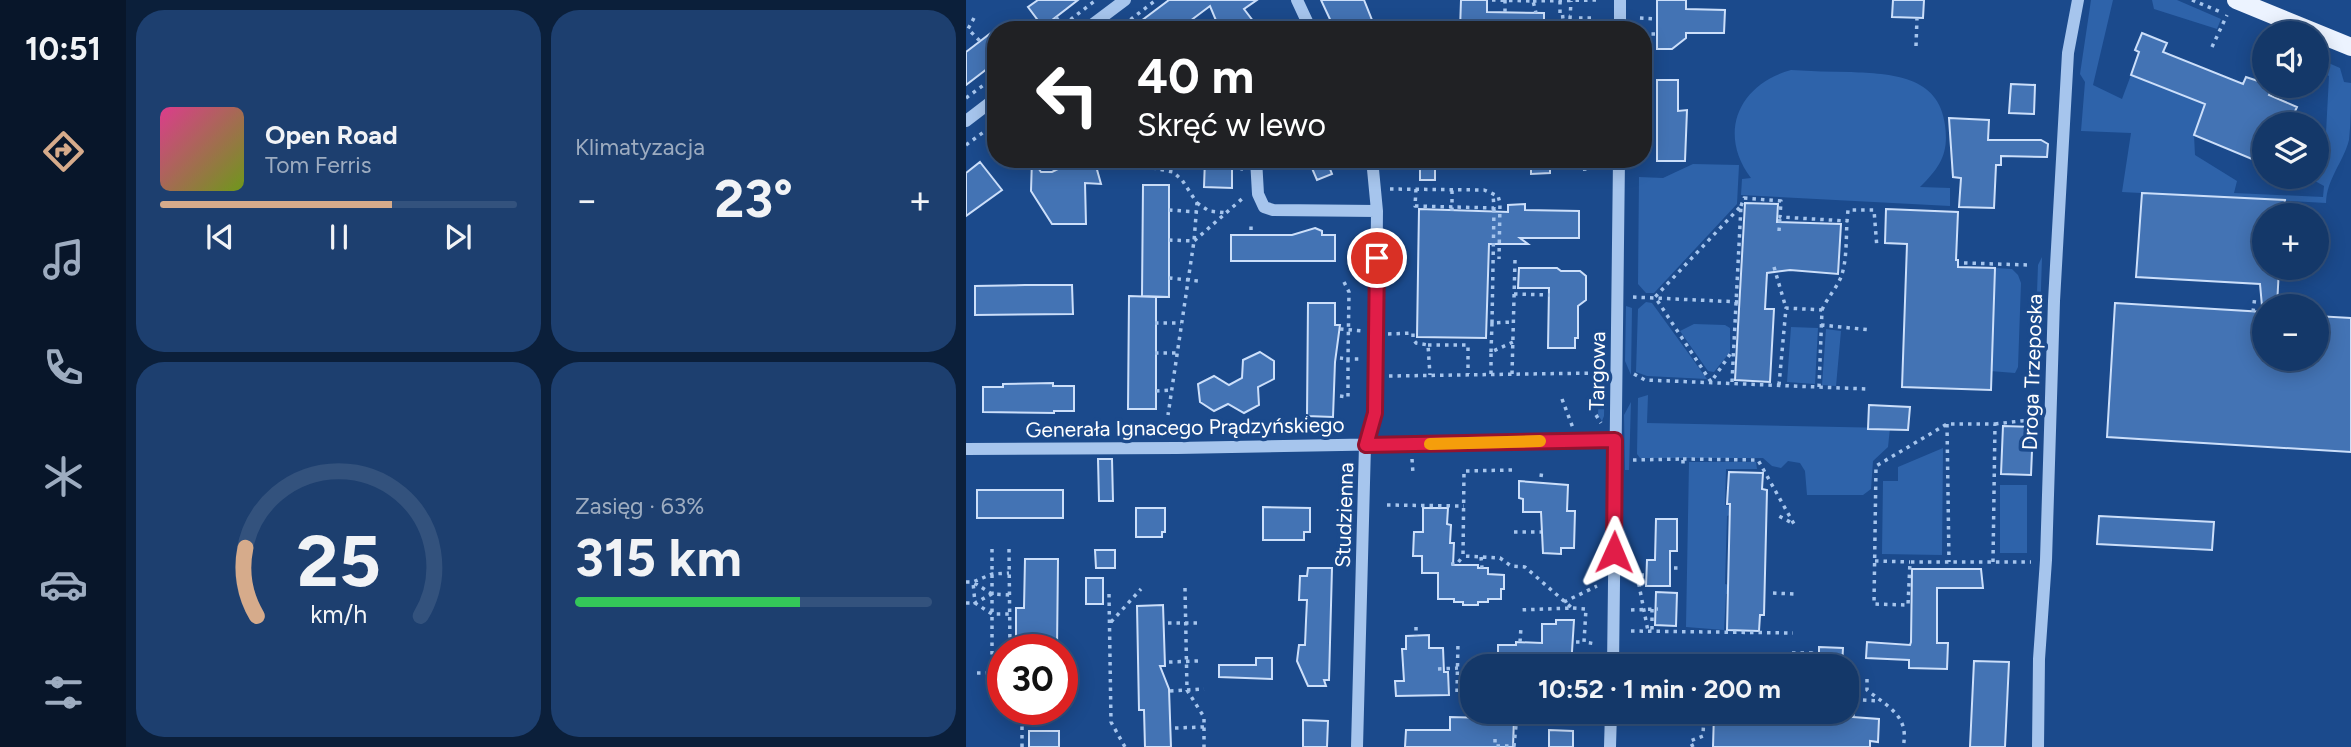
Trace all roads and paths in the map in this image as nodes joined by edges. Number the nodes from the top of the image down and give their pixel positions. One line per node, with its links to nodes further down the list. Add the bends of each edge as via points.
1 (1096, 0): 24 (path)
2 (1125, 0): 25 (street)
3 (1156, 0): 26 (path)
4 (1297, 0): 27 (street)
5 (1493, 0): 6 (path)
6 (1505, 0): 10 (path); 14 (path)
7 (1598, 0): 12 (path)
8 (1620, 0): 28 (street)
9 (2078, 0): 221 (street, Droga Trzeposka, via 2068,53 2056,262)
10 (1533, 1): 11 (path); 15 (path)
11 (1560, 1): 12 (path); 12 (path, via 1560,16 1570,17)
12 (1572, 1)
13 (2231, 7): 34 (path); 35 (main road)
14 (1505, 12)
15 (1536, 13)
16 (1056, 17): 23 (path)
17 (974, 18): 29 (path)
18 (1579, 18): 19 (path)
19 (1594, 18)
20 (1640, 18): 22 (path)
21 (1917, 18): 33 (path)
22 (1657, 19)
23 (1059, 21)
24 (1069, 21)
25 (1097, 21)
26 (1129, 21)
27 (1307, 21)
28 (1620, 21)
29 (967, 30): 32 (path)
30 (1652, 34): 31 (path)
31 (1657, 34)
32 (980, 41)
33 (1916, 46)
34 (2212, 47)
35 (2351, 47)
36 (987, 83): 37 (path)
37 (966, 98)
38 (987, 105): 39 (street)
39 (966, 121)
40 (987, 130): 41 (path)
41 (966, 145)
42 (1154, 168): 53 (path, via 1173,172)
43 (1257, 168): 48 (street)
44 (1374, 168): 58 (street, Studzienna)
45 (1585, 168): 47 (path)
46 (1619, 168): 124 (street, Targowa)
47 (1585, 175)
48 (1258, 186): 58 (street, via 1264,207 1273,209); 60 (path)
49 (1389, 189): 50 (path)
50 (1416, 189): 51 (path); 56 (path, via 1415,206)
51 (1452, 190): 52 (path); 56 (path)
52 (1493, 193): 55 (path); 69 (path, via 1500,203)
53 (1197, 203): 59 (path); 60 (path, via 1209,211)
54 (1741, 206): 61 (path, via 1744,198 1781,201); 81 (path); 82 (path)
55 (1494, 208): 56 (path); 87 (path)
56 (1452, 209)
57 (1169, 210): 59 (path)
58 (1377, 211): 93 (street, Studzienna)
59 (1197, 212): 67 (path)
60 (1227, 213): 67 (path)
61 (1780, 217): 62 (path); 65 (path)
62 (1847, 222): 68 (path, via 1848,210 1874,210); 84 (path, via 1842,274)
63 (1251, 223): 64 (path)
64 (1251, 230)
65 (1779, 231)
66 (1169, 240): 67 (path)
67 (1194, 241): 75 (path)
68 (1877, 248)
69 (1499, 259)
70 (1516, 260): 78 (path)
71 (1964, 263): 72 (path)
72 (2030, 265)
73 (1774, 267): 83 (path)
74 (1169, 278): 75 (path)
75 (1188, 279): 76 (path); 86 (path)
76 (1198, 281)
77 (1344, 282): 91 (path, via 1349,292)
78 (1514, 294): 79 (path); 88 (path)
79 (1550, 295)
80 (1627, 297): 81 (path)
81 (1655, 297): 82 (path); 110 (path)
82 (1738, 302): 96 (path)
83 (1786, 308): 84 (path); 112 (path)
84 (1822, 310): 89 (path)
85 (1155, 323): 86 (path)
86 (1181, 323): 99 (path)
87 (1492, 323): 88 (path); 97 (path)
88 (1513, 323): 94 (path)
89 (1821, 326): 92 (path); 113 (path)
90 (1340, 329): 91 (path)
91 (1348, 330): 93 (path); 101 (path)
92 (1871, 330)
93 (1382, 333): 95 (path, via 1413,333 1416,343); 102 (street, Studzienna)
94 (1513, 342): 97 (path); 106 (path)
95 (1428, 345): 104 (path, via 1468,345); 108 (path)
96 (1733, 350): 110 (path); 111 (path)
97 (1491, 352): 105 (path)
98 (1155, 353): 99 (path)
99 (1177, 353): 115 (path)
100 (1340, 358): 101 (path)
101 (1348, 359): 102 (path); 117 (path, via 1348,397)
102 (1376, 360): 125 (street, Studzienna, via 1375,413)
103 (1597, 373): 106 (path)
104 (1468, 374): 105 (path); 108 (path)
105 (1491, 374): 106 (path)
106 (1512, 374)
107 (1634, 374): 110 (path, via 1645,380)
108 (1430, 375): 109 (path)
109 (1387, 376)
110 (1712, 382): 111 (path)
111 (1732, 382): 112 (path)
112 (1779, 385): 113 (path)
113 (1819, 387): 114 (path)
114 (1867, 389)
115 (1171, 390): 116 (path); 119 (path)
116 (1156, 391)
117 (1340, 396)
118 (1562, 399): 123 (path)
119 (1168, 415)
120 (2040, 419): 122 (path)
121 (1947, 424): 122 (path); 142 (path, via 1876,466); 144 (path)
122 (1995, 424): 144 (path, via 1993,562)
123 (1573, 430)
124 (1615, 440): 125 (street, Generała Ignacego Prądzyńskiego); 191 (street, Targowa)
125 (1366, 445): 126 (street, Generała Ignacego Prądzyńskiego); 217 (street, Studzienna)
126 (966, 449)
127 (1633, 460): 128 (path)
128 (1684, 460): 129 (path); 135 (path, via 1758,460 1794,524)
129 (1683, 466)
130 (1512, 470): 134 (path, via 1464,471)
131 (1542, 470): 132 (path)
132 (1541, 477)
133 (1387, 505): 134 (path)
134 (1464, 506): 140 (path)
135 (1775, 514)
136 (1541, 531): 137 (path)
137 (1514, 532)
138 (1009, 548): 149 (path)
139 (992, 549): 150 (path)
140 (1463, 556): 141 (path); 145 (path)
141 (1481, 557): 146 (path); 162 (path, via 1525,567)
142 (1875, 561): 143 (path); 143 (path, via 1874,604 1908,605)
143 (1910, 562): 144 (path)
144 (1949, 562)
145 (1451, 564)
146 (1482, 568)
147 (1674, 568): 148 (path)
148 (1681, 568)
149 (1009, 573): 150 (path); 161 (path)
150 (992, 574): 153 (path); 158 (path)
151 (1648, 575): 169 (path, via 1634,575)
152 (966, 582): 153 (path)
153 (973, 582): 158 (path); 164 (path)
154 (1597, 586): 162 (path)
155 (1185, 588): 173 (path)
156 (1141, 589): 175 (path)
157 (1773, 593): 160 (path)
158 (992, 594): 161 (path); 164 (path); 171 (path)
159 (1109, 594): 175 (path)
160 (1794, 594)
161 (1010, 595): 172 (path)
162 (1564, 602): 165 (path)
163 (966, 603): 164 (path)
164 (975, 603): 171 (path)
165 (1572, 608): 167 (path); 188 (path, via 1586,610)
166 (1652, 609): 169 (path); 170 (path); 180 (path)
167 (1518, 610)
168 (1631, 610): 169 (path)
169 (1644, 610): 180 (path)
170 (1658, 610)
171 (992, 614): 172 (path); 182 (path)
172 (1010, 614): 183 (path)
173 (1185, 623): 174 (path); 176 (path); 193 (path)
174 (1198, 623)
175 (1110, 624): 215 (path, via 1111,722)
176 (1168, 624)
177 (1416, 627): 184 (path)
178 (1521, 627): 186 (path)
179 (1631, 631): 180 (path)
180 (1650, 631): 181 (path)
181 (1793, 633)
182 (992, 634)
183 (1010, 634)
184 (1416, 636)
185 (1458, 642): 196 (path)
186 (1520, 642)
187 (1576, 642): 188 (path)
188 (1584, 642): 189 (path)
189 (1596, 644)
190 (1793, 653): 192 (path)
191 (1613, 654)
192 (1812, 654)
193 (1187, 661): 194 (path); 195 (path); 202 (path)
194 (1198, 661)
195 (1169, 662)
196 (1458, 668): 197 (path); 204 (path)
197 (1438, 669)
198 (977, 673): 199 (path)
199 (987, 673)
200 (1867, 679): 206 (path, via 1867,690)
201 (1204, 689): 202 (path)
202 (1187, 690): 203 (path); 211 (path, via 1204,717)
203 (1170, 691)
204 (1457, 692)
205 (1859, 699): 206 (path)
206 (1880, 701): 220 (path, via 1905,725)
207 (1516, 724): 213 (path, via 1514,746 1495,746)
208 (1611, 724): 218 (street)
209 (1704, 724): 219 (path, via 1703,736 1690,741)
210 (1022, 725): 214 (path)
211 (1204, 727): 212 (path); 216 (path)
212 (1175, 728)
213 (1495, 738)
214 (1022, 747)
215 (1125, 747)
216 (1204, 747)
217 (1357, 747)
218 (1610, 747)
219 (1693, 747)
220 (1903, 747)
221 (2038, 747)

